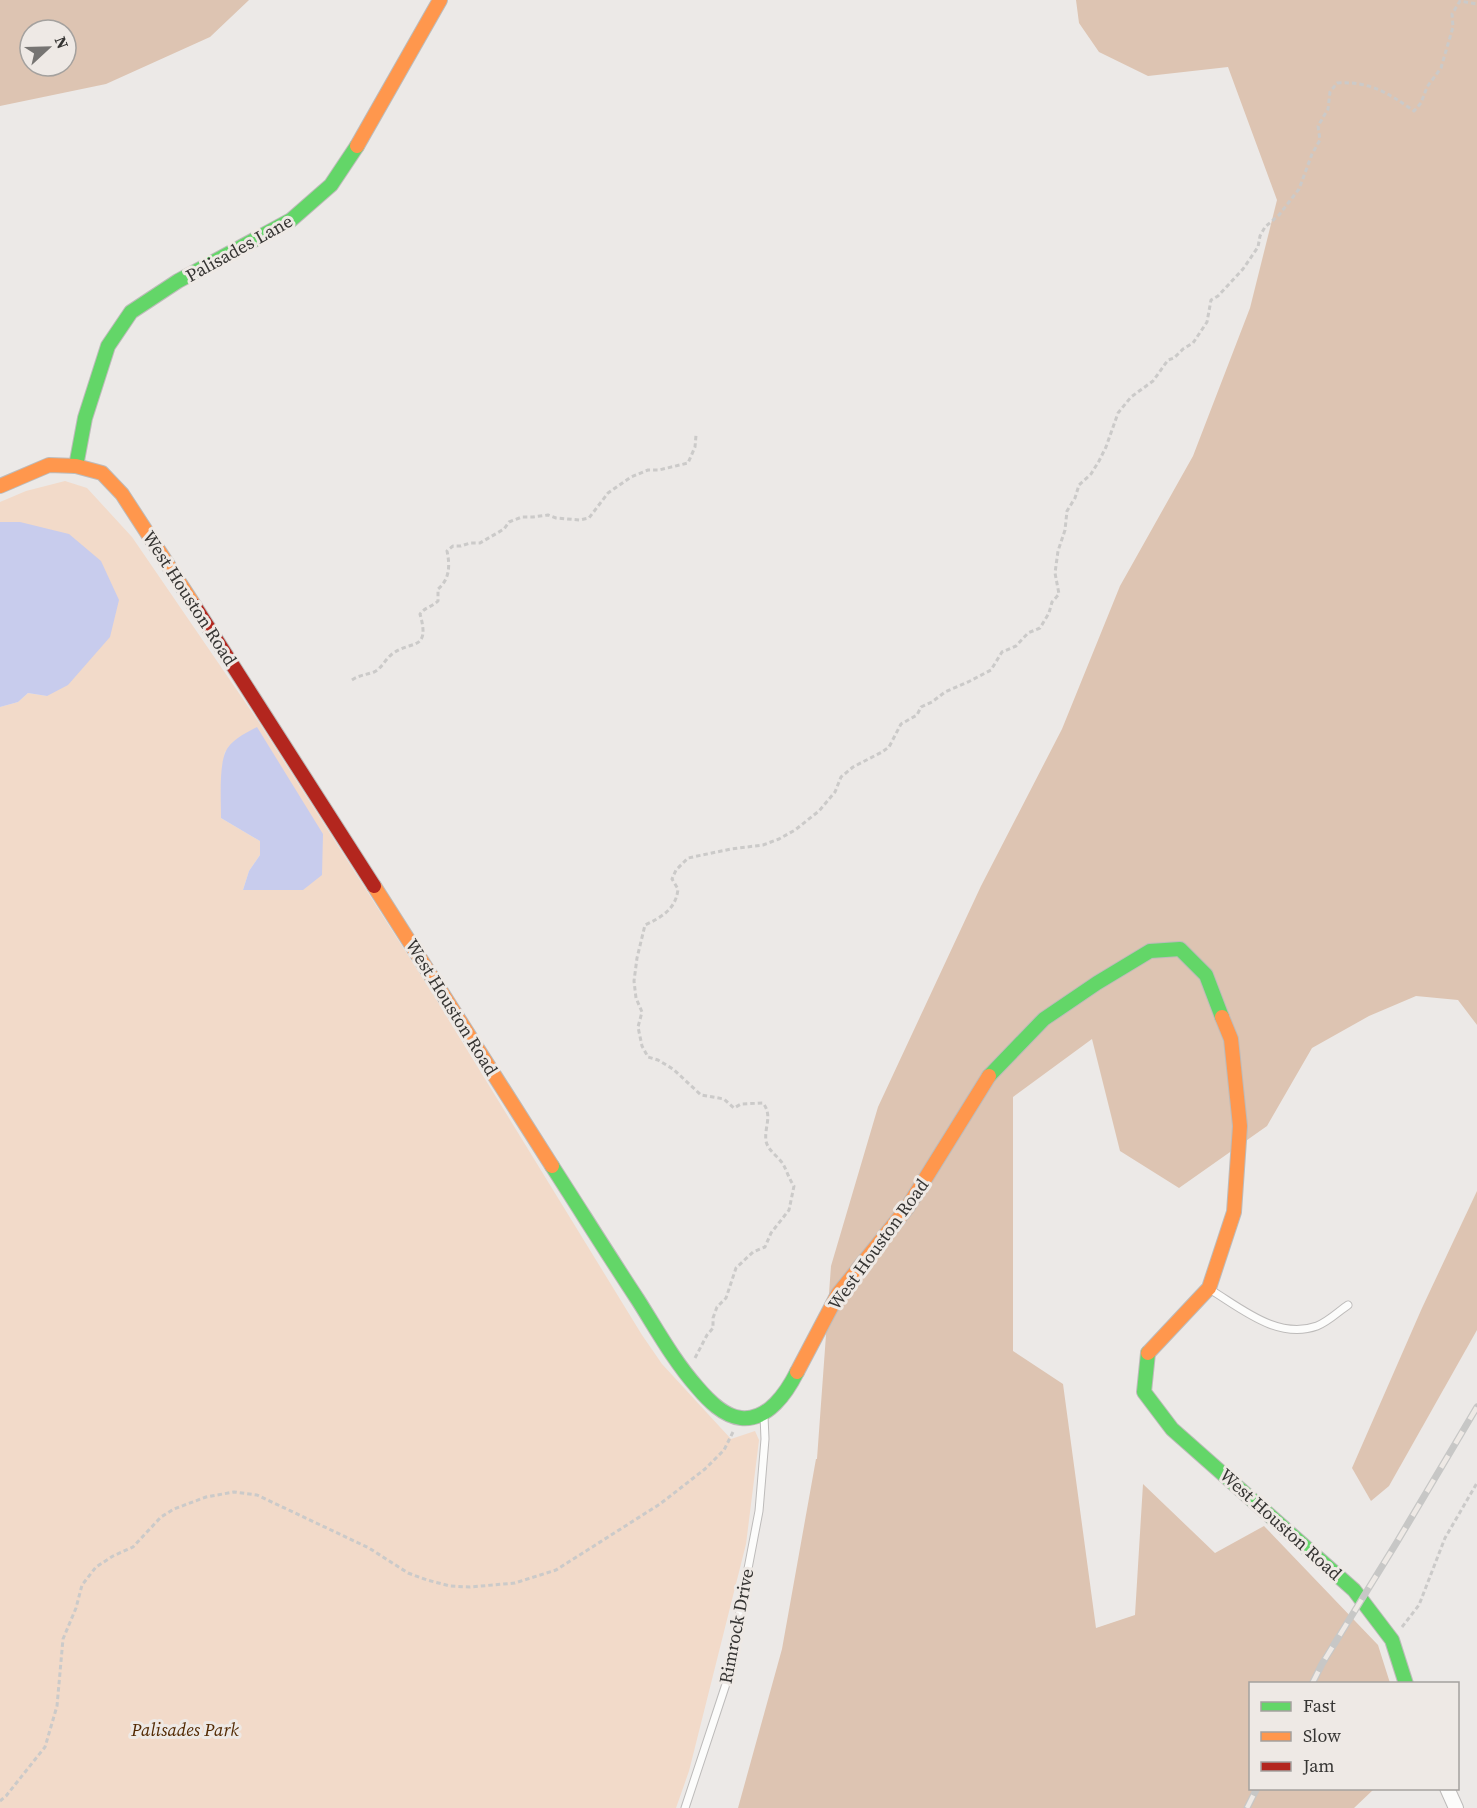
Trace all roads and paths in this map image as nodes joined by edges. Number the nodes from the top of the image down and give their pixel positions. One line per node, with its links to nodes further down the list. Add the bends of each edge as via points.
1 (440, 0): 4 (street, Palisades Lane, via 331,185 291,220 178,281 131,312 108,346 85,418)
2 (1477, 4): 9 (path, via 1460,1 1452,14 1453,27 1441,68 1414,111 1374,86 1337,82 1318,126 1320,140 1299,189 1265,226 1247,263 1211,300 1207,322 1193,343 1168,360 1153,381 1118,413 1099,461 1079,485 1067,511 1055,573 1059,594 1040,628 1002,652 991,670 921,707 917,715 901,724 890,747 841,777 835,792 819,811 795,830 763,845 688,858 676,870 672,879 678,889 674,906 645,925 637,958 634,981 642,1012 638,1027 642,1046 648,1057 673,1069 702,1095 724,1099 734,1108 763,1103 769,1118 766,1142 794,1186 789,1210 765,1247 736,1268 726,1298 717,1307 712,1328)
3 (696, 435): 6 (path, via 688,463 631,477 608,493 589,518 556,518 548,514 522,517 480,543 447,550 448,574 438,589 438,601 420,614 424,630 421,640 391,654 374,672)
4 (76, 466): 5 (street, West Houston Road, via 49,465); 9 (street, West Houston Road, via 102,473 122,494)
5 (0, 486)
6 (352, 680)
7 (1209, 1288): 8 (lane, via 1274,1327 1318,1326); 10 (street, West Houston Road, via 1234,1212 1240,1126 1231,1040 1206,975 1180,949 1150,951 1044,1019 988,1076 907,1208 838,1294 782,1399); 13 (street, West Houston Road, via 1147,1354 1144,1392 1172,1429 1354,1590)
8 (1348, 1305)
9 (687, 1376): 11 (street, West Houston Road, via 716,1408)
10 (764, 1414): 11 (street); 17 (lane, Rimrock Drive, via 759,1511 726,1684)
11 (740, 1418): 16 (path, via 724,1450 660,1504 556,1570 515,1582 470,1587 427,1580 257,1495 234,1492 174,1509 133,1547 96,1567 82,1584 63,1639 57,1706 45,1747)
12 (1477, 1483): 13 (path, via 1445,1538 1419,1605)
13 (1392, 1640): 14 (street, West Houston Road)
14 (1406, 1682)
15 (1448, 1790): 18 (street)
16 (0, 1801)
17 (685, 1808)
18 (1456, 1808)

